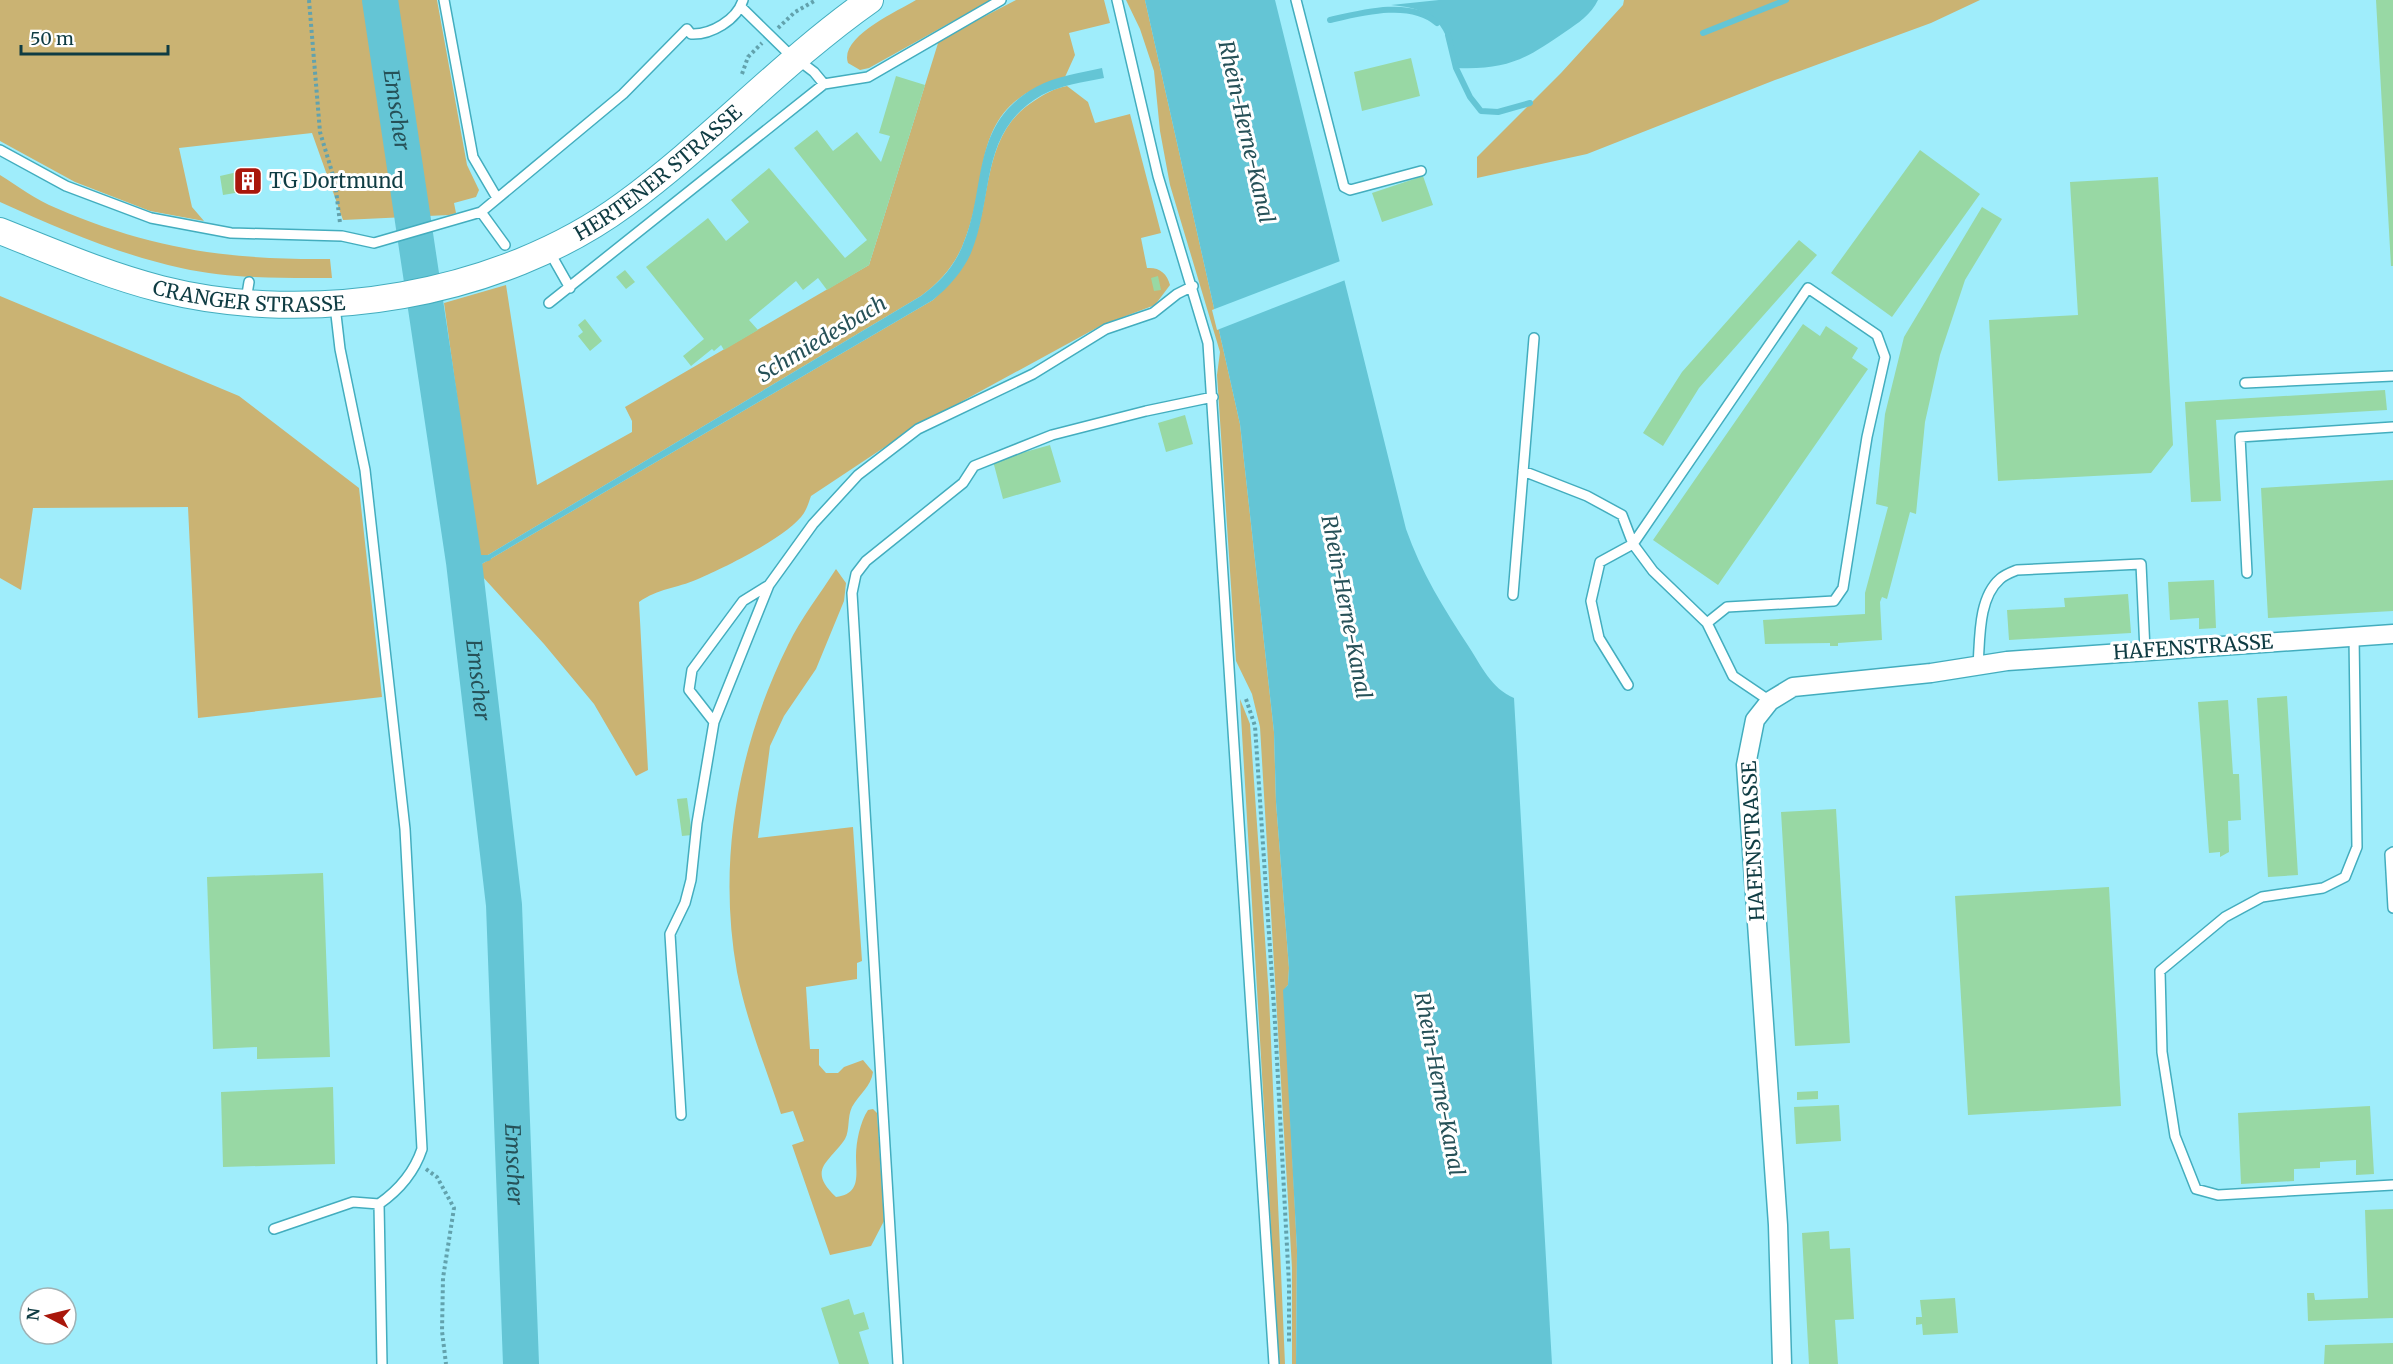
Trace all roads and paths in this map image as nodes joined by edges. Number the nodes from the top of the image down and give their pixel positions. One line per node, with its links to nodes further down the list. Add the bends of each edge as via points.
1 (309, 0): 18 (path, via 320,132 335,182)
2 (444, 0): 15 (lane, via 473,157)
3 (816, 0): 9 (path, via 795,12)
4 (870, 0): 10 (main road, HERTENER STRASSE)
5 (1001, 0): 12 (lane, HERTENER STRASSE, via 868,77)
6 (1117, 0): 21 (lane, via 1158,176)
7 (1296, 0): 14 (lane, via 1344,187 1350,190)
8 (742, 4): 9 (lane); 15 (lane, via 717,29 691,34 687,29 623,94)
9 (770, 35): 10 (lane); 11 (path, via 748,57)
10 (798, 57): 12 (lane); 19 (main road, HERTENER STRASSE, via 642,192)
11 (737, 78)
12 (824, 84): 22 (lane, HERTENER STRASSE)
13 (0, 150): 18 (lane, via 66,186 151,218 231,233)
14 (1421, 171)
15 (497, 198): 16 (lane)
16 (482, 212): 18 (lane, via 374,243); 20 (lane)
17 (0, 231): 24 (main road, CRANGER STRASSE, via 161,289 247,292)
18 (342, 236)
19 (548, 248): 20 (main road, HERTENER STRASSE); 22 (lane)
20 (504, 256): 24 (main road, CRANGER STRASSE, via 471,278 383,298)
21 (1193, 286): 28 (lane, via 1208,343); 33 (lane, via 1153,313 1106,329 1033,374 918,429 858,475 813,524)
22 (570, 288): 23 (lane, HERTENER STRASSE)
23 (549, 303)
24 (335, 304): 47 (lane, via 340,349 365,470 405,829 422,1149)
25 (1534, 338): 30 (lane)
26 (2393, 376): 27 (lane)
27 (2245, 383)
28 (1213, 397): 40 (lane); 54 (lane, via 1052,435 974,466 963,483 866,561 856,574 852,605)
29 (2393, 427): 32 (lane, via 2240,437)
30 (1523, 471): 31 (lane, via 1587,496 1622,515); 34 (lane)
31 (1633, 544): 35 (lane, via 1653,571); 35 (lane, via 1808,288 1877,335 1885,357 1867,437 1843,588 1834,601 1727,607); 41 (lane, via 1600,562 1591,601 1599,638)
32 (2247, 573)
33 (769, 585): 43 (lane); 43 (lane, via 742,601 692,670 689,690)
34 (1513, 595)
35 (1707, 623): 42 (lane, via 1733,676)
36 (2393, 634): 37 (street, HAFENSTRASSE)
37 (2354, 636): 38 (street, HAFENSTRASSE); 48 (lane, via 2357,847 2345,877 2323,888 2262,897 2225,917 2160,971 2162,1052 2175,1136 2196,1189 2218,1195)
38 (2145, 651): 39 (street, HAFENSTRASSE); 39 (lane, via 2141,564 2017,570 2000,578 1990,591 1983,612)
39 (1978, 666): 42 (street, HAFENSTRASSE, via 1793,687)
40 (1230, 673): 51 (path, via 1241,686 1255,726 1277,1058); 55 (lane)
41 (1628, 685)
42 (1770, 701): 56 (street, HAFENSTRASSE, via 1755,720 1746,765 1778,1224)
43 (714, 722): 46 (lane, via 691,880 670,934)
44 (2393, 852): 45 (lane)
45 (2393, 908)
46 (681, 1114)
47 (417, 1162): 49 (lane, via 397,1192); 53 (path, via 437,1177 454,1208 443,1278)
48 (2393, 1185)
49 (379, 1204): 50 (lane, via 353,1202); 52 (lane)
50 (274, 1229)
51 (1289, 1353)
52 (382, 1364)
53 (446, 1364)
54 (898, 1364)
55 (1274, 1364)
56 (1782, 1364)

